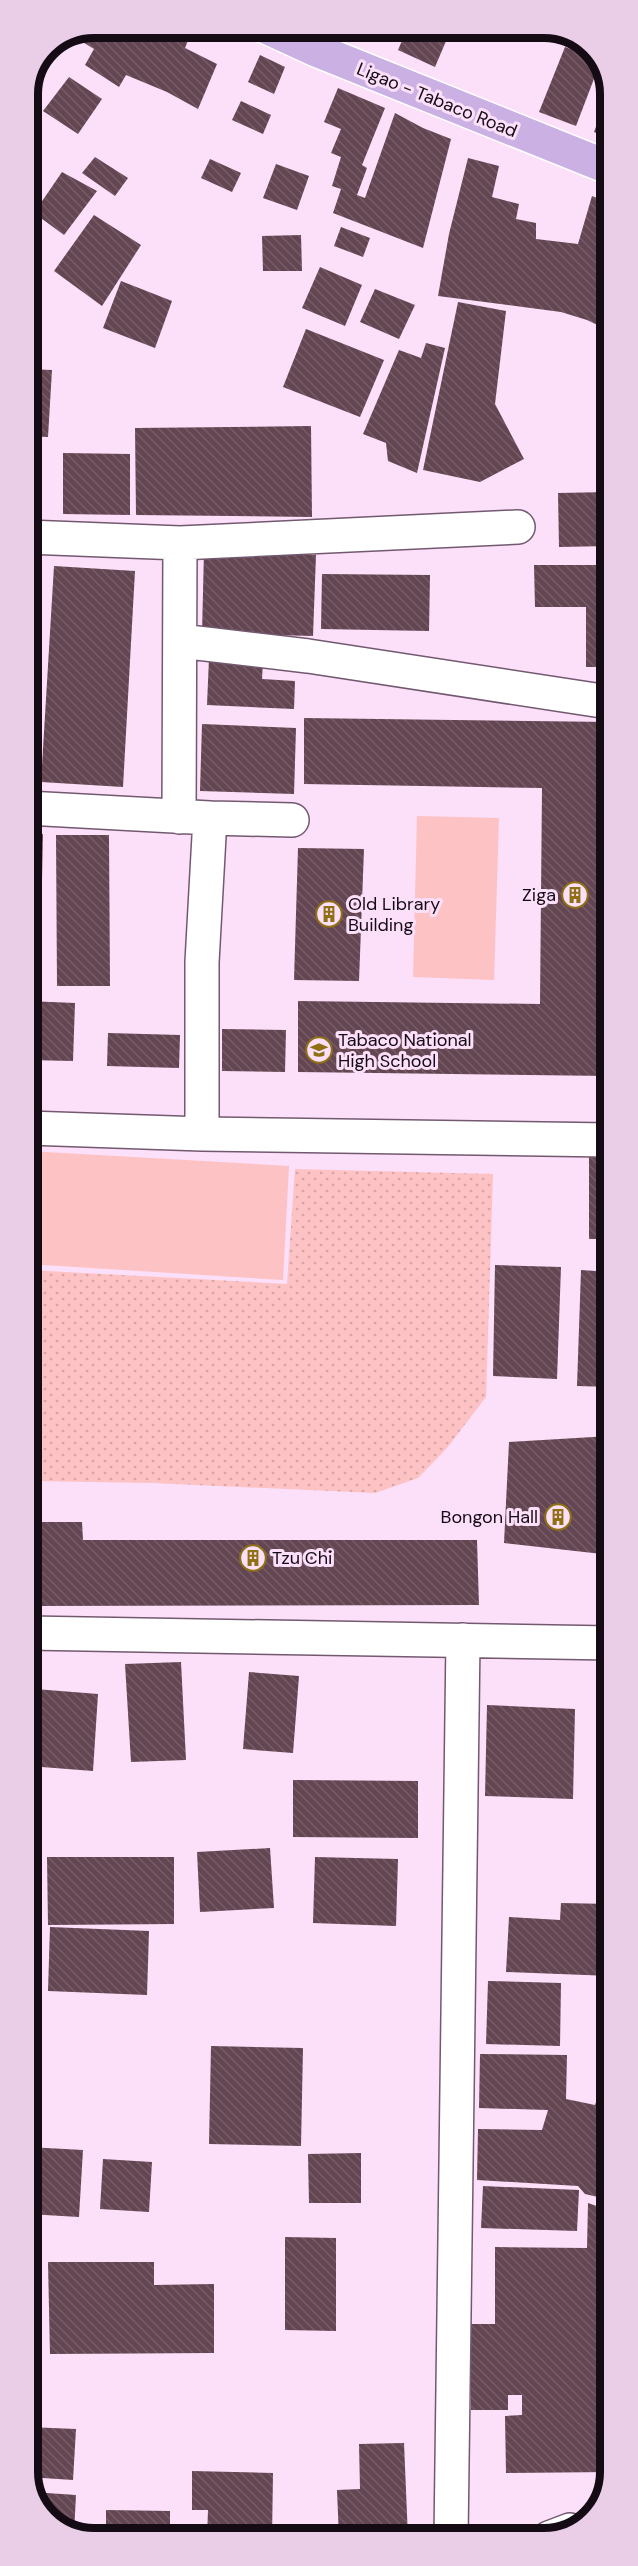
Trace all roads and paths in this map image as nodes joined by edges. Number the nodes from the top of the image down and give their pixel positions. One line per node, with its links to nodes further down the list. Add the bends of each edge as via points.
1 (292, 38): 2 (main road, Ligao - Tabaco Road)
2 (600, 164)
3 (518, 526): 5 (street)
4 (38, 537): 5 (street)
5 (180, 543): 6 (street)
6 (180, 641): 7 (street, via 308,656); 9 (street)
7 (600, 701)
8 (38, 809): 9 (street)
9 (194, 818): 10 (street); 12 (street, via 202,962)
10 (292, 820)
11 (38, 1128): 12 (street)
12 (202, 1134): 13 (street)
13 (600, 1140)
14 (38, 1633): 15 (street)
15 (464, 1640): 16 (street); 17 (street)
16 (600, 1643)
17 (451, 2528)

